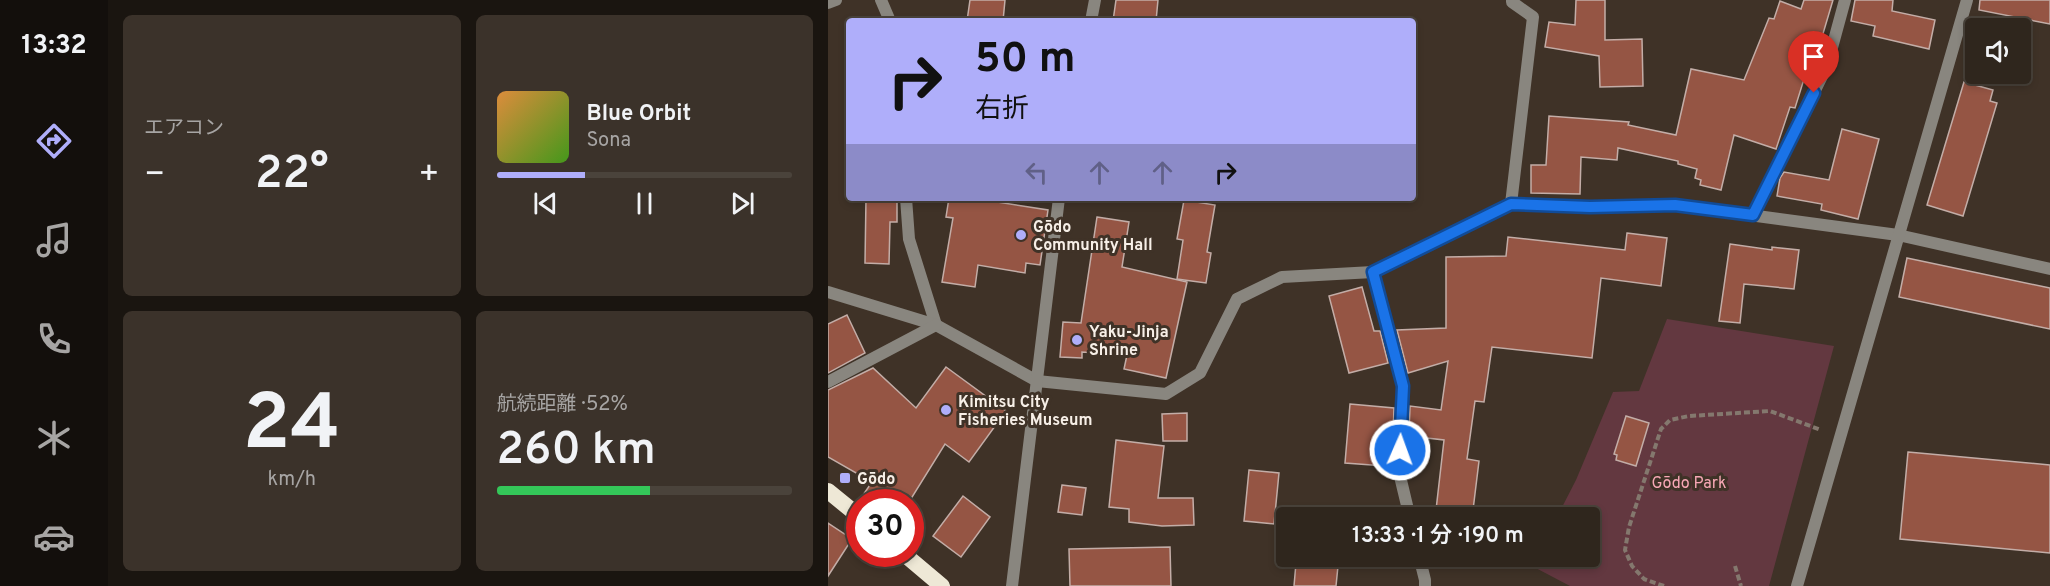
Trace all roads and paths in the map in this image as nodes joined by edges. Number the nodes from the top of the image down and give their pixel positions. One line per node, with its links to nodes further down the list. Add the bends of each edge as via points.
1 (836, 0): 7 (street)
2 (880, 0): 8 (street)
3 (1095, 0): 9 (street)
4 (1512, 0): 12 (street, via 1533,17)
5 (1845, 0): 13 (street, via 1827,66)
6 (1967, 0): 14 (street)
7 (828, 3)
8 (889, 18)
9 (1092, 18)
10 (906, 201): 18 (street, via 909,238)
11 (1059, 201): 19 (street)
12 (1511, 204): 13 (street, via 1675,205); 16 (street)
13 (1753, 215): 14 (street)
14 (1898, 236): 15 (street); 33 (street)
15 (2050, 269)
16 (1373, 272): 19 (street, via 1282,277 1237,299 1200,373 1166,394); 24 (street, via 1403,386 1399,472)
17 (828, 292): 18 (street)
18 (936, 326): 19 (street); 20 (street)
19 (1037, 381): 29 (street)
20 (828, 382)
21 (1821, 430): 31 (path, via 1770,411 1670,420 1661,429 1625,550 1644,579)
22 (828, 491): 23 (highway)
23 (846, 506)
24 (1407, 507)
25 (1735, 566): 32 (path)
26 (919, 567): 28 (highway)
27 (1422, 567): 30 (street)
28 (942, 586)
29 (1012, 586)
30 (1425, 586)
31 (1664, 586)
32 (1741, 586)
33 (1797, 586)

